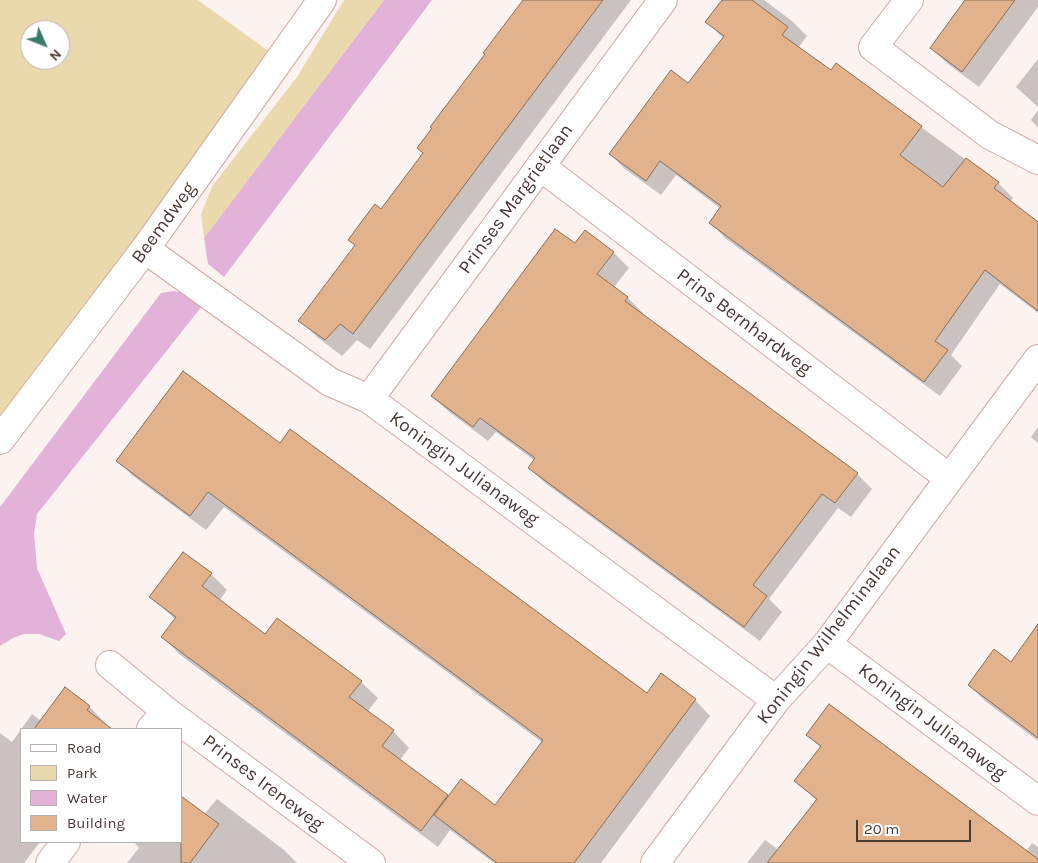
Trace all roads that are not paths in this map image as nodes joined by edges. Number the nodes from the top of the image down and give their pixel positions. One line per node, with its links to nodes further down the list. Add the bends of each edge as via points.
1 (322, 0): 6 (street, Beemdweg)
2 (663, 0): 5 (street, Prinses Margrietlaan)
3 (909, 0): 4 (street, via 873,48 990,135)
4 (1038, 160)
5 (540, 166): 8 (street, Prinses Margrietlaan); 10 (street, Prins Bernhardweg)
6 (145, 249): 8 (street, Koningin Julianaweg, via 330,382); 9 (street, Beemdweg)
7 (1038, 359): 10 (street, Koningin Wilhelminalaan)
8 (370, 400): 13 (street, Koningin Julianaweg)
9 (0, 440)
10 (949, 478): 11 (street, Koningin Wilhelminalaan)
11 (827, 644): 13 (street, Koningin Wilhelminalaan); 17 (street, Koningin Julianaweg)
12 (110, 665): 14 (street, Prinses Ireneweg)
13 (776, 700): 21 (street, Koningin Wilhelminalaan)
14 (159, 720): 15 (street, Prinses Ireneweg)
15 (171, 728)
16 (182, 736): 20 (street, Prinses Ireneweg)
17 (1038, 801)
18 (65, 843): 19 (street)
19 (50, 863)
20 (370, 863)
21 (655, 863)

